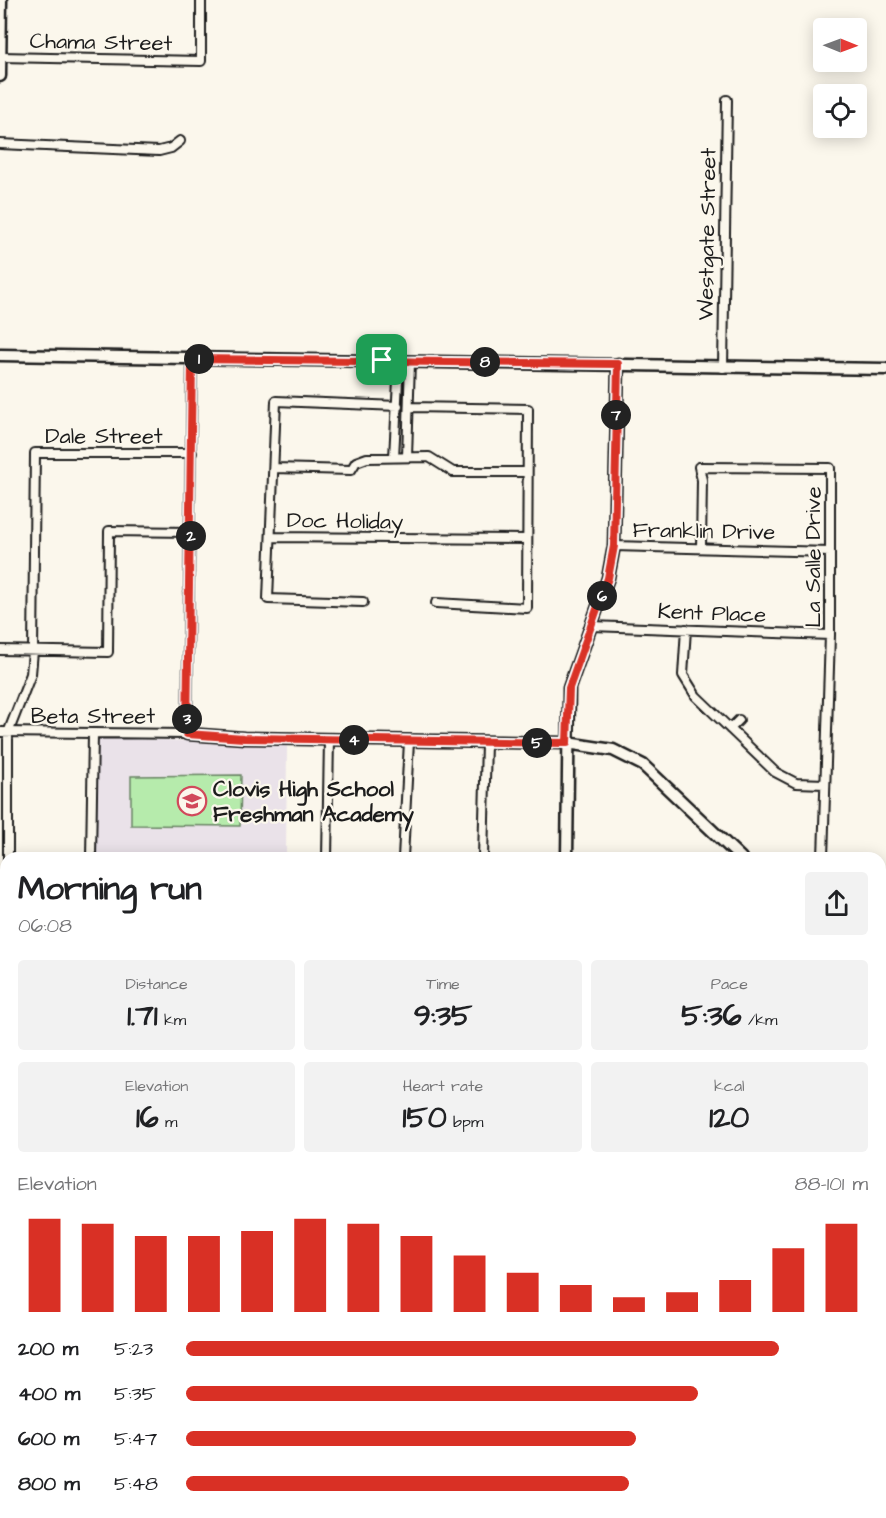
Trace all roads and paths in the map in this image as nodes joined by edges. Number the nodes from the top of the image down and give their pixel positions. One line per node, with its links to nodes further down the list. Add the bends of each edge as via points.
1 (1, 0): 3 (street)
2 (201, 0): 3 (street, Chama Street, via 201,61)
3 (0, 57): 4 (street)
4 (0, 76)
5 (727, 100): 12 (street, Westgate Street)
6 (180, 141): 7 (street, via 159,151)
7 (0, 144)
8 (0, 355): 9 (street)
9 (192, 359): 10 (street); 16 (street)
10 (404, 361): 11 (street); 14 (street); 15 (street)
11 (618, 364): 12 (street); 24 (street)
12 (723, 368): 13 (street)
13 (886, 369)
14 (398, 406): 17 (street); 19 (street, via 276,400)
15 (410, 407): 18 (street); 20 (street, via 528,409)
16 (192, 453): 21 (street); 33 (street, Dale Street, via 35,453)
17 (394, 457): 18 (street); 19 (street, via 367,458 356,462 351,470)
18 (407, 457): 20 (street, via 429,457 453,472)
19 (274, 468): 22 (street)
20 (527, 472): 23 (street)
21 (191, 532): 33 (street, via 109,531 108,652); 38 (street)
22 (271, 537): 23 (street, Doc Holiday); 27 (street, via 268,599)
23 (527, 539): 28 (street, via 527,608)
24 (614, 546): 25 (street, Franklin Drive); 29 (street)
25 (700, 548): 26 (street, Franklin Drive); 26 (street, La Salle Drive, via 699,467 830,468)
26 (830, 552): 31 (street, La Salle Drive)
27 (363, 602)
28 (436, 603)
29 (592, 626): 30 (street, Kent Place); 42 (street, via 569,688)
30 (686, 629): 31 (street, Kent Place); 35 (street, via 683,675 696,696)
31 (830, 634): 43 (street, La Salle Drive)
32 (0, 650): 33 (street)
33 (33, 651): 36 (street, via 31,674)
34 (739, 720): 35 (street)
35 (730, 729): 43 (street, via 775,772 796,783)
36 (4, 732): 37 (street, Beta Street); 44 (street)
37 (93, 734): 38 (street, Beta Street); 46 (street)
38 (187, 734): 39 (street)
39 (329, 739): 40 (street); 47 (street)
40 (409, 741): 41 (street); 48 (street)
41 (486, 742): 42 (street); 49 (street)
42 (567, 743): 50 (street); 51 (street, via 613,750 643,765)
43 (825, 784): 52 (street, La Salle Drive)
44 (4, 821): 45 (street)
45 (7, 852)
46 (91, 852)
47 (327, 852)
48 (403, 852)
49 (483, 852)
50 (567, 852)
51 (730, 852)
52 (823, 852)

